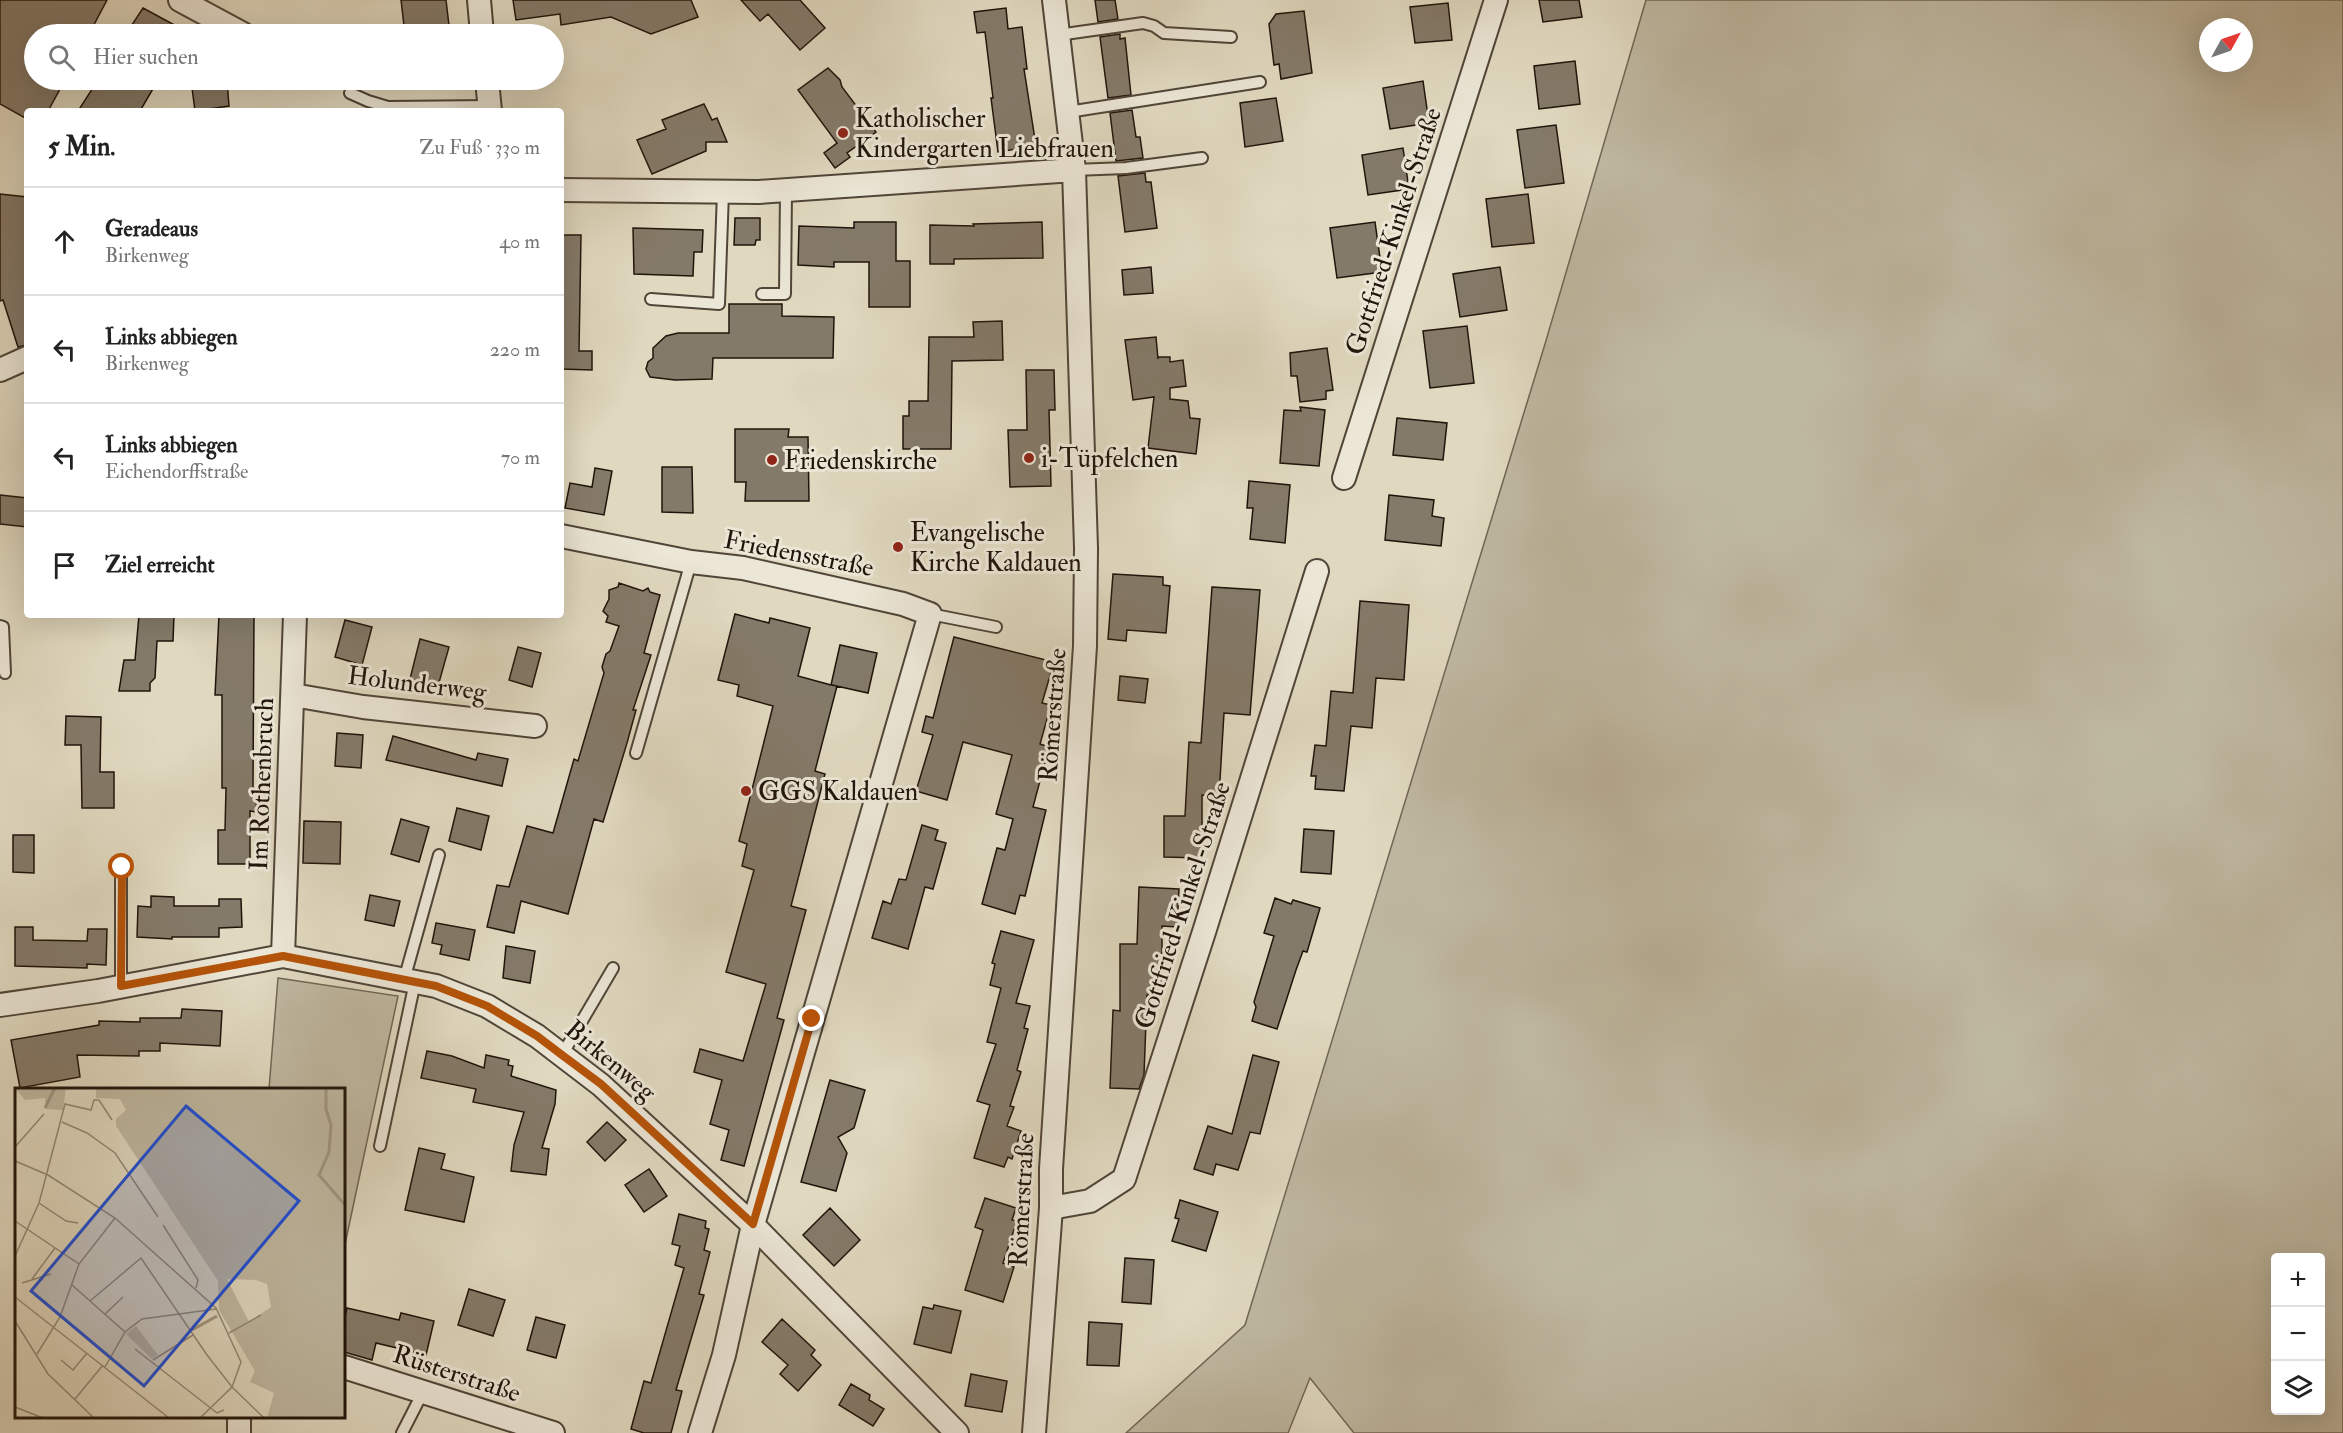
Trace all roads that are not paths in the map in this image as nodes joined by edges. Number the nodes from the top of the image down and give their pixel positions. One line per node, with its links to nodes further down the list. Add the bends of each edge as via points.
1 (180, 0): 5 (street)
2 (479, 0): 6 (street)
3 (1054, 0): 7 (street, Römerstraße)
4 (1496, 0): 24 (street, Gottfried-Kinkel-Straße)
5 (224, 24)
6 (482, 24)
7 (1058, 35): 8 (lane, via 1143,23 1164,33); 14 (street, Römerstraße)
8 (1231, 37)
9 (1260, 82): 14 (lane)
10 (488, 90): 13 (street)
11 (350, 93): 12 (lane, via 388,106)
12 (456, 108)
13 (490, 108)
14 (1068, 112): 16 (street, Römerstraße)
15 (1202, 158): 16 (lane)
16 (1074, 171): 18 (street); 45 (street, Römerstraße, via 1086,522 1085,646)
17 (564, 190): 19 (street)
18 (786, 190): 19 (street); 20 (lane, via 785,294)
19 (723, 192): 21 (lane, via 719,304)
20 (762, 294)
21 (651, 299)
22 (24, 359): 23 (street)
23 (0, 370)
24 (1344, 478)
25 (564, 537): 26 (street, Friedensstraße)
26 (691, 562): 28 (street, Friedensstraße, via 743,568 903,604); 35 (lane, Friedensstraße)
27 (1317, 571): 45 (street, Gottfried-Kinkel-Straße, via 1124,1179 1090,1201)
28 (930, 614): 31 (lane); 46 (street)
29 (296, 618): 33 (street, Im Rothenbruch)
30 (0, 626): 32 (lane)
31 (996, 627)
32 (5, 673)
33 (293, 695): 34 (street, Holunderweg); 38 (street, Im Rothenbruch)
34 (535, 726)
35 (636, 753)
36 (439, 855): 40 (lane)
37 (122, 867): 41 (lane)
38 (283, 956): 40 (street, Birkenweg); 41 (street, Birkenweg)
39 (613, 968): 43 (lane)
40 (409, 981): 43 (street, Birkenweg, via 436,986 487,1006); 44 (lane)
41 (121, 986): 42 (street, Birkenweg)
42 (0, 1005)
43 (562, 1055): 46 (street, Birkenweg, via 601,1084)
44 (380, 1146)
45 (1051, 1208): 53 (street, Römerstraße)
46 (753, 1224): 51 (street, via 724,1355); 52 (street, Birkenweg)
47 (345, 1367): 48 (street, Rüsterstraße)
48 (423, 1392): 49 (lane); 50 (street, Rüsterstraße)
49 (402, 1433)
50 (553, 1433)
51 (700, 1433)
52 (957, 1433)
53 (1034, 1433)

